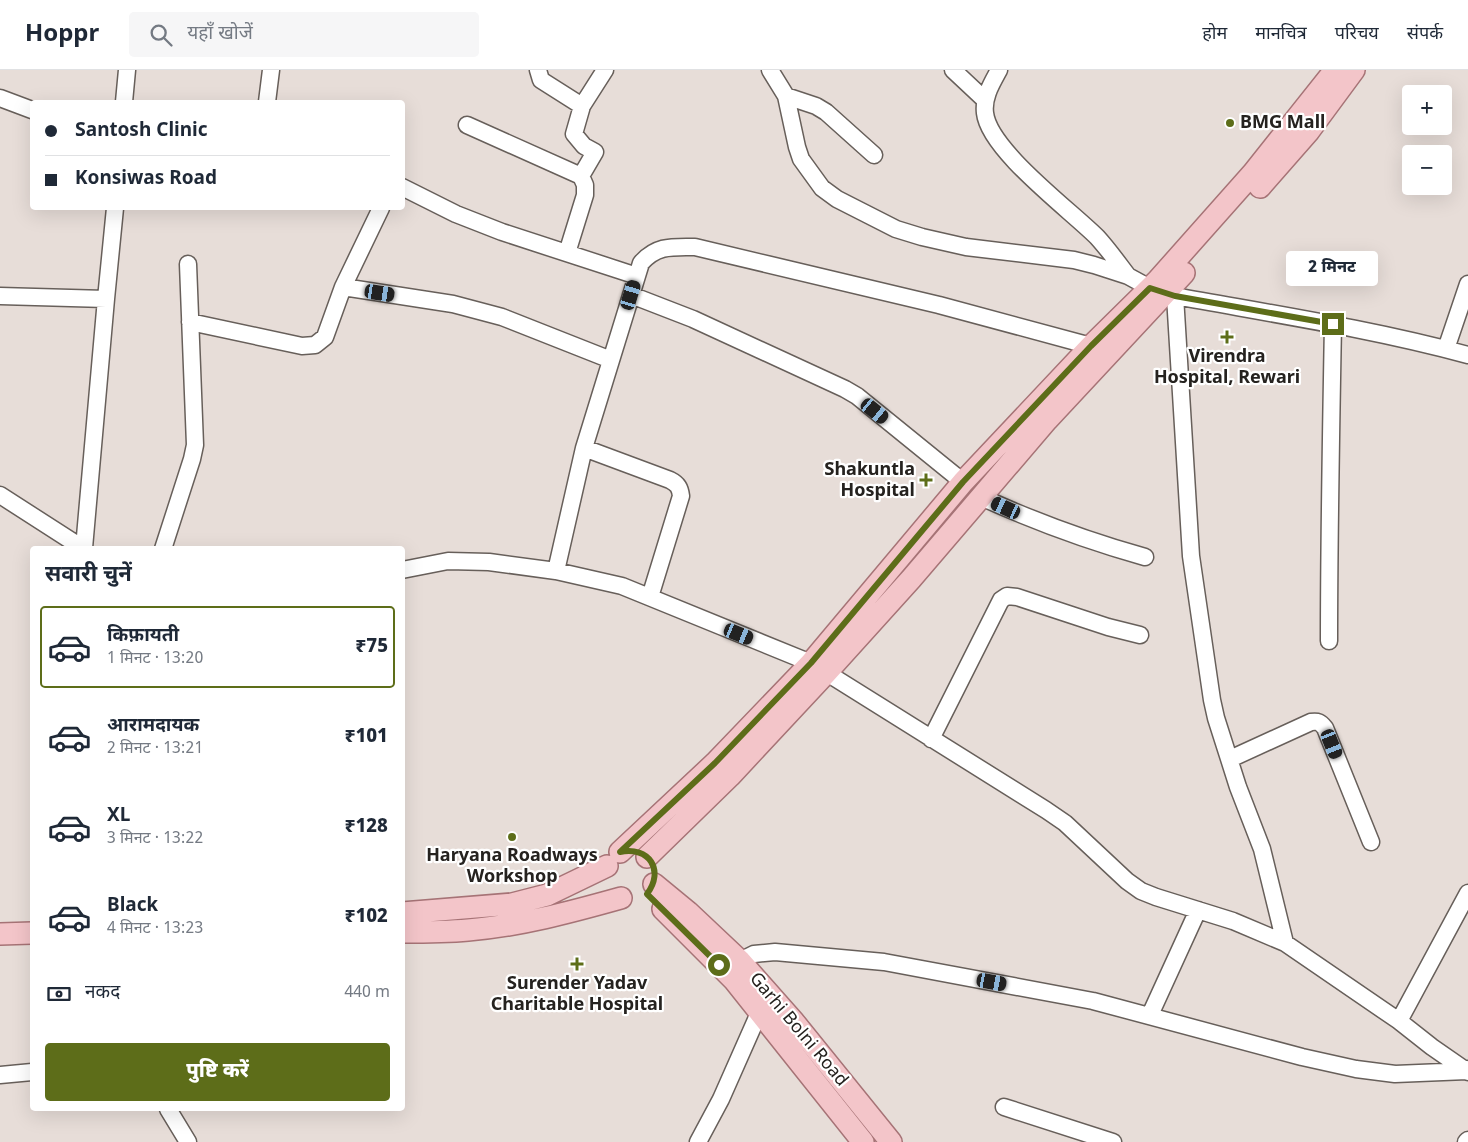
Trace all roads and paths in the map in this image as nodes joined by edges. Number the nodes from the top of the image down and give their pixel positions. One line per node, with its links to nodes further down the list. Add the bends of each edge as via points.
1 (127, 70): 12 (street)
2 (271, 70): 13 (street)
3 (538, 70): 15 (street, via 541,80)
4 (605, 70): 15 (street)
5 (770, 70): 10 (street)
6 (953, 70): 14 (street)
7 (999, 70): 14 (street)
8 (1334, 70): 29 (main road)
9 (1354, 70): 29 (main road, via 1308,131)
10 (786, 96): 18 (street, via 826,112); 26 (street, via 797,148 807,170 837,200 896,230 922,237 966,247 1074,260)
11 (0, 98): 16 (street)
12 (124, 100)
13 (267, 100)
14 (985, 100): 26 (street, via 988,125 1003,148 1097,237)
15 (582, 106): 19 (street, via 574,134 584,146 595,152)
16 (30, 109)
17 (466, 125): 19 (street)
18 (874, 155)
19 (581, 176): 23 (street, via 585,195)
20 (405, 188): 23 (street, via 456,214)
21 (115, 210): 32 (street)
22 (380, 210): 28 (street)
23 (568, 253): 25 (street)
24 (188, 264): 33 (street)
25 (637, 276): 30 (street); 35 (street, via 641,263 652,252 662,248 694,247 939,305)
26 (1128, 276): 29 (street)
27 (1468, 284): 36 (street)
28 (343, 287): 33 (street, via 325,338 315,345 302,346); 38 (street, via 453,304 502,317)
29 (1163, 293): 34 (street); 35 (main road); 42 (main road); 54 (street, via 1191,556 1212,700)
30 (631, 295): 38 (street); 40 (street, via 692,319 845,389)
31 (0, 296): 32 (street)
32 (106, 299): 44 (street)
33 (190, 322): 45 (street, via 195,445)
34 (1333, 324): 36 (street); 51 (street)
35 (1091, 346): 40 (main road)
36 (1446, 349): 37 (street)
37 (1468, 355)
38 (611, 360): 39 (street)
39 (584, 448): 48 (street); 49 (street, via 670,480 680,490 682,496)
40 (963, 482): 52 (main road)
41 (0, 495): 43 (street)
42 (981, 497): 46 (street, via 1095,544); 52 (main road, via 911,579)
43 (79, 546)
44 (84, 546)
45 (164, 546)
46 (1146, 558)
47 (405, 569): 48 (street, via 465,560)
48 (556, 571): 49 (street, via 622,586)
49 (650, 597): 52 (street)
50 (1140, 635): 53 (street, via 1007,596 1001,600)
51 (1329, 641)
52 (818, 668): 53 (street); 56 (main road, via 730,776); 57 (main road)
53 (931, 739): 61 (street, via 1065,823 1104,861 1142,891)
54 (1230, 758): 55 (street, via 1311,722 1320,722); 66 (street, via 1262,849)
55 (1372, 842)
56 (647, 857): 57 (main road, via 629,850); 58 (main road, via 655,874)
57 (613, 859): 60 (main road, via 605,876 607,885); 62 (main road, via 547,895 521,902)
58 (650, 889): 60 (main road, via 638,898); 67 (main road, Garhi Bolni Road, via 688,912)
59 (1468, 893): 70 (street)
60 (621, 898): 63 (main road, via 505,925)
61 (1198, 910): 66 (street, via 1233,920); 69 (street)
62 (405, 913)
63 (405, 932)
64 (30, 933): 65 (main road)
65 (0, 934)
66 (1285, 943): 70 (street)
67 (734, 967): 68 (main road, Garhi Bolni Road); 69 (street, via 754,954 775,952 884,962 1093,1001)
68 (764, 1003): 77 (street); 78 (main road, Garhi Bolni Road); 79 (main road, Garhi Bolni Road)
69 (1150, 1015): 71 (street, via 1356,1069 1395,1074)
70 (1399, 1021): 71 (street)
71 (1468, 1071)
72 (30, 1072): 73 (street)
73 (0, 1075)
74 (1004, 1107): 80 (street)
75 (169, 1111): 76 (street)
76 (188, 1142)
77 (698, 1142)
78 (863, 1142)
79 (891, 1142)
80 (1113, 1142)

